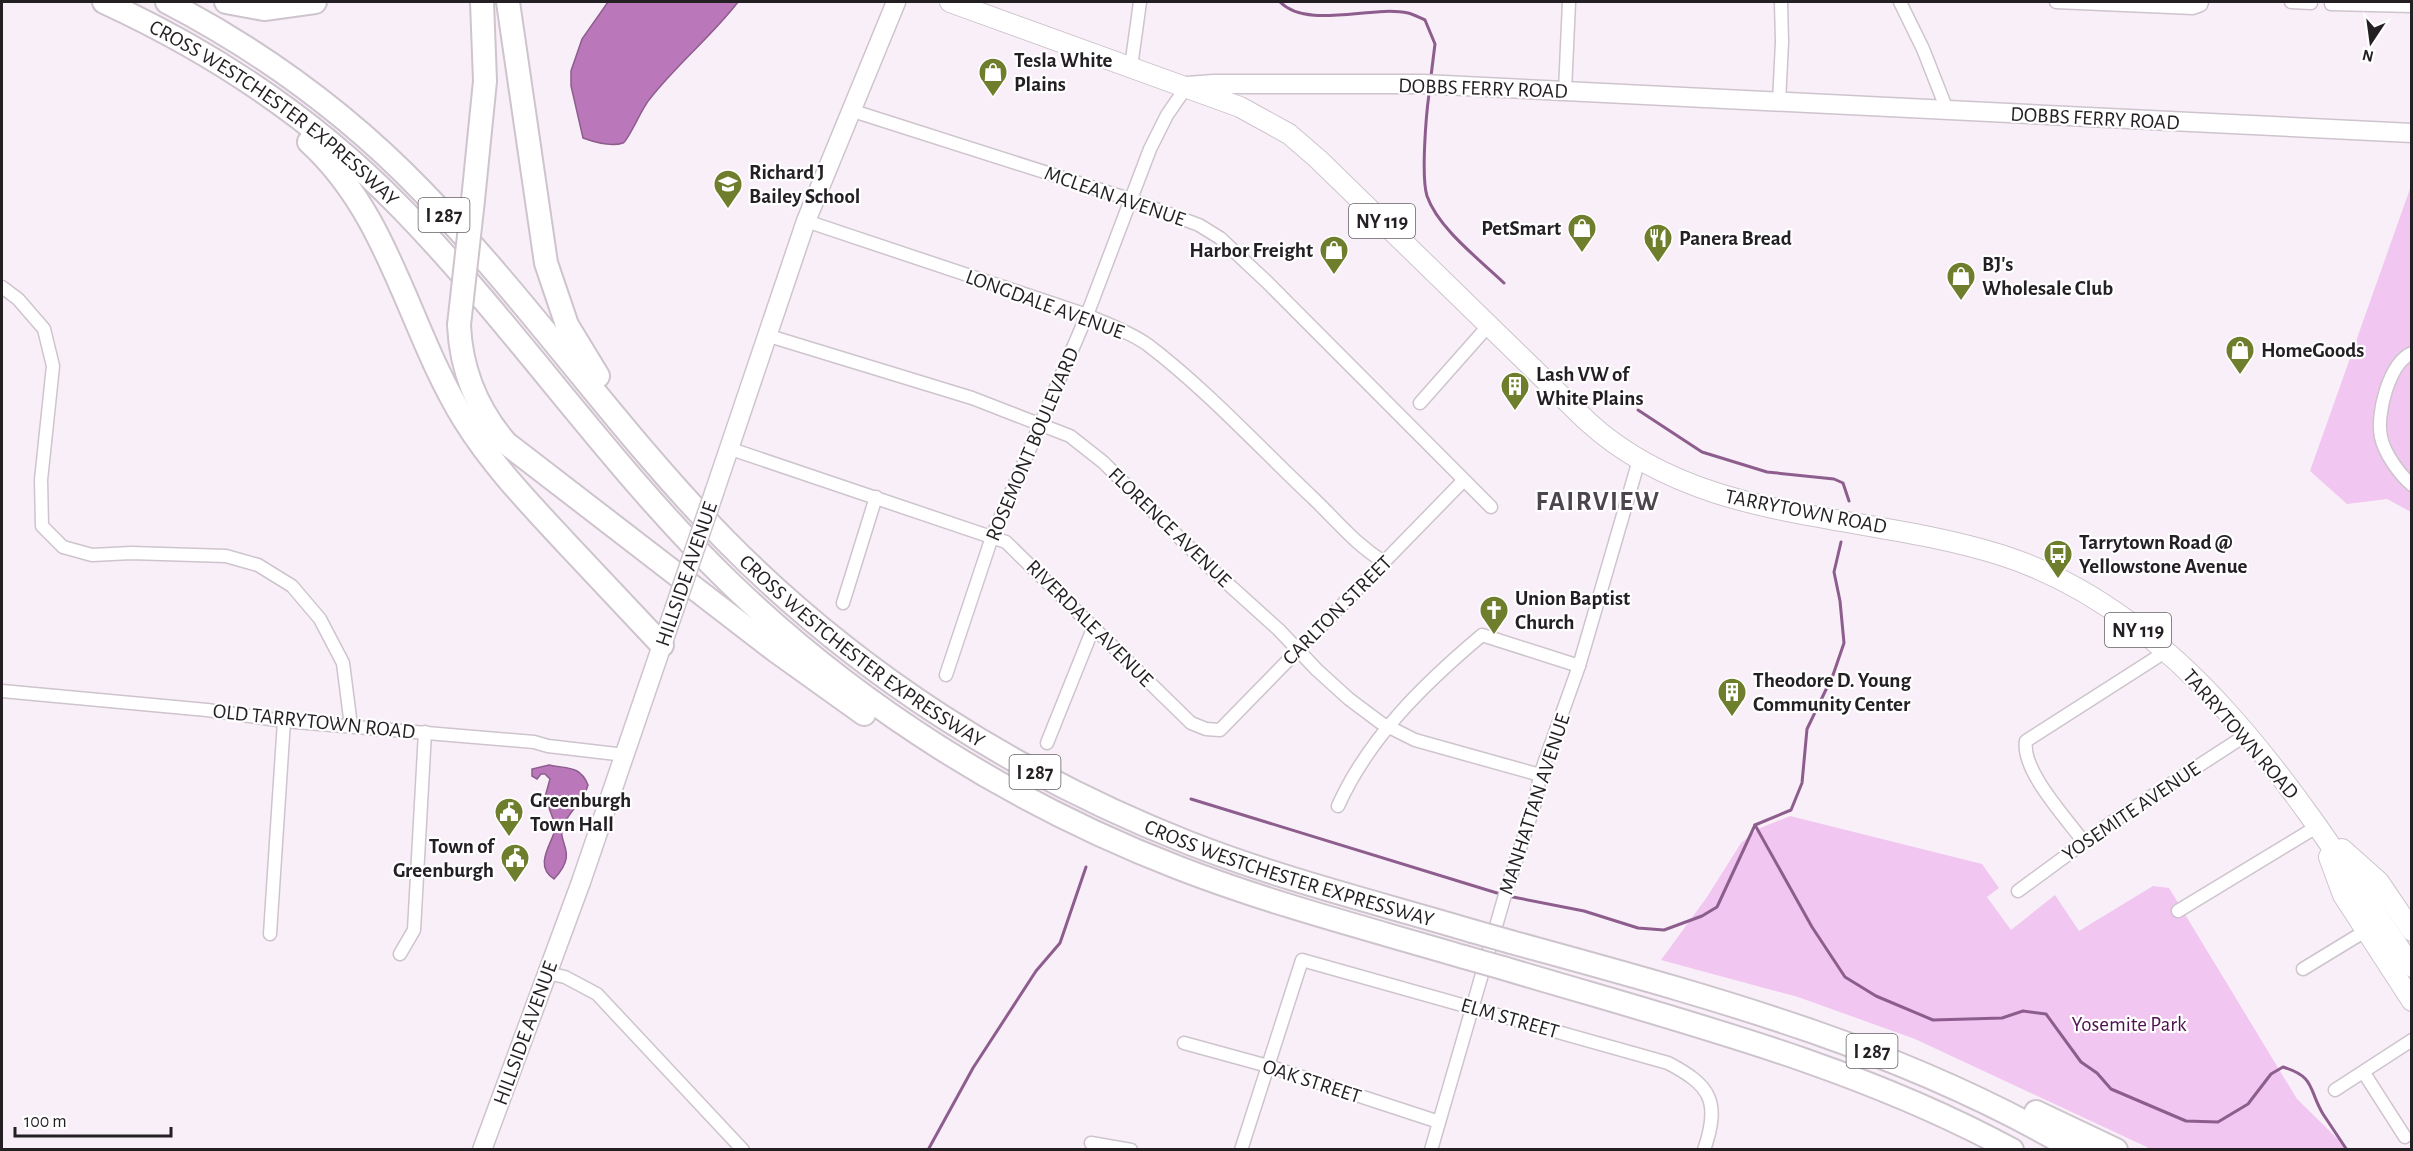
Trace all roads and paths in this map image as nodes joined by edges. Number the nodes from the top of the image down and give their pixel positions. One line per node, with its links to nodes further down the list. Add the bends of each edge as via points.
1 (104, 2): 19 (highway, CROSS WESTCHESTER EXPRESSWAY / I 287)
2 (167, 2): 39 (highway, CROSS WESTCHESTER EXPRESSWAY / I 287, via 276,68 338,114 397,166 476,250)
3 (226, 2): 4 (highway, via 264,9)
4 (315, 2)
5 (482, 2): 65 (highway, bridge, via 486,81 459,325 465,370 478,403 496,432 528,462 776,651 903,740 1004,799)
6 (508, 2): 39 (highway, via 538,220 552,284 577,345)
7 (896, 2): 24 (main road, HILLSIDE AVENUE)
8 (950, 2): 20 (main road, TARRYTOWN ROAD / NY 119)
9 (1140, 2): 20 (street)
10 (1569, 2): 22 (street)
11 (1781, 2): 23 (street)
12 (1900, 2): 25 (street)
13 (2056, 2): 14 (street, via 2193,8)
14 (2202, 2)
15 (2291, 2): 16 (street)
16 (2311, 3)
17 (2331, 4): 18 (street)
18 (2412, 6)
19 (197, 49): 47 (highway, via 300,134 341,176 381,239 444,383 477,439 522,495); 65 (highway, CROSS WESTCHESTER EXPRESSWAY / I 287, via 291,111 378,185 456,268 677,530 788,636 879,706 975,769 1077,824)
20 (1131, 66): 21 (main road, TARRYTOWN ROAD / NY 119)
21 (1187, 86): 22 (main road, DOBBS FERRY ROAD, via 1423,84); 27 (street, ROSEMONT BOULEVARD, via 1150,149); 31 (main road, TARRYTOWN ROAD / NY 119, via 1256,115 1304,146)
22 (1565, 91): 23 (main road, DOBBS FERRY ROAD)
23 (1779, 102): 25 (main road, DOBBS FERRY ROAD)
24 (850, 110): 27 (street, MCLEAN AVENUE); 28 (main road, HILLSIDE AVENUE)
25 (1947, 110): 26 (main road, DOBBS FERRY ROAD)
26 (2412, 133)
27 (1132, 200): 30 (street, ROSEMONT BOULEVARD); 38 (street, MCLEAN AVENUE, via 1183,218 1220,238)
28 (806, 221): 30 (street, LONGDALE AVENUE); 32 (main road, HILLSIDE AVENUE)
29 (2, 287): 54 (street, via 44,329 53,366 41,480 42,526 63,547 92,555 226,556 258,565 292,586 320,619 343,663)
30 (1087, 315): 35 (street, ROSEMONT BOULEVARD); 44 (street, LONGDALE AVENUE, via 1147,345 1195,386 1359,546)
31 (1489, 326): 34 (street); 37 (main road, TARRYTOWN ROAD / NY 119, via 1602,435)
32 (766, 334): 35 (street, FLORENCE AVENUE); 36 (main road, HILLSIDE AVENUE)
33 (2412, 353): 40 (street, via 2387,381 2381,438)
34 (1420, 403)
35 (1042, 423): 43 (street, ROSEMONT BOULEVARD); 48 (street, FLORENCE AVENUE, via 1070,436 1103,462)
36 (728, 448): 41 (street, RIVERDALE AVENUE); 47 (main road, HILLSIDE AVENUE, bridge)
37 (1639, 460): 49 (main road, TARRYTOWN ROAD / NY 119, via 1689,484 1743,503 1931,536 2012,559 2100,604); 50 (street, MANHATTAN AVENUE)
38 (1464, 480): 42 (street, MCLEAN AVENUE); 44 (street, CARLTON STREET)
39 (672, 483): 77 (highway, CROSS WESTCHESTER EXPRESSWAY / I 287, bridge, via 751,565 835,639 926,706 1022,765 1105,807 1200,847 1272,871)
40 (2412, 485)
41 (876, 497): 43 (street, RIVERDALE AVENUE); 45 (street)
42 (1491, 507)
43 (992, 537): 46 (street, RIVERDALE AVENUE, via 1018,552); 51 (street, ROSEMONT BOULEVARD)
44 (1384, 562): 48 (street, CARLTON STREET)
45 (843, 603)
46 (1094, 626): 56 (street, RIVERDALE AVENUE, via 1191,723); 59 (street)
47 (662, 645): 60 (main road, HILLSIDE AVENUE)
48 (1297, 649): 55 (street, FLORENCE AVENUE, via 1349,699); 56 (street, CARLTON STREET, via 1220,730)
49 (2165, 652): 58 (main road, TARRYTOWN ROAD / NY 119); 64 (street, via 2026,741 2025,754 2031,768)
50 (1579, 666): 55 (street, via 1482,635 1437,674); 61 (street, MANHATTAN AVENUE)
51 (946, 675)
52 (2, 691): 53 (street, OLD TARRYTOWN ROAD)
53 (284, 721): 54 (street, OLD TARRYTOWN ROAD); 70 (street)
54 (351, 726): 57 (street, OLD TARRYTOWN ROAD)
55 (1391, 726): 61 (street, FLORENCE AVENUE, via 1415,740); 62 (street, via 1369,749)
56 (1206, 729)
57 (425, 732): 60 (street, OLD TARRYTOWN ROAD); 71 (street, via 414,930)
58 (2246, 735): 63 (main road, TARRYTOWN ROAD / NY 119); 64 (street, YOSEMITE AVENUE)
59 (1047, 743)
60 (625, 755): 74 (main road, HILLSIDE AVENUE)
61 (1540, 775): 76 (street, MANHATTAN AVENUE)
62 (1338, 806)
63 (2318, 826): 67 (street); 68 (main road, via 2343,895); 69 (main road, via 2379,882); 72 (main road, NY 119)
64 (2083, 841): 66 (street, YOSEMITE AVENUE)
65 (1146, 855): 80 (highway, CROSS WESTCHESTER EXPRESSWAY / I 287, bridge, via 1254,895)
66 (2018, 891)
67 (2178, 911)
68 (2367, 930): 73 (street); 75 (main road)
69 (2412, 931)
70 (270, 934)
71 (400, 954)
72 (2412, 967)
73 (2303, 969)
74 (547, 973): 88 (main road, HILLSIDE AVENUE); 89 (street, via 597,994)
75 (2412, 1001)
76 (1473, 1007): 81 (street, ELM STREET, via 1302,960); 84 (street, MANHATTAN AVENUE); 87 (street, ELM STREET, via 1668,1063 1694,1077 1704,1085 1711,1105)
77 (1826, 1034): 95 (highway, CROSS WESTCHESTER EXPRESSWAY / I 287, via 1967,1092); 96 (highway, via 1954,1071)
78 (2412, 1040): 82 (street)
79 (1184, 1043): 81 (street, OAK STREET)
80 (1816, 1063): 93 (highway); 94 (highway, CROSS WESTCHESTER EXPRESSWAY / I 287, via 1912,1101)
81 (1268, 1065): 84 (street, OAK STREET); 91 (street)
82 (2364, 1073): 83 (street); 85 (street)
83 (2335, 1090)
84 (1439, 1122): 92 (street, MANHATTAN AVENUE)
85 (2405, 1137)
86 (1091, 1143): 90 (street)
87 (1705, 1146)
88 (482, 1149)
89 (743, 1149)
90 (1131, 1149)
91 (1242, 1149)
92 (1431, 1149)
93 (1978, 1149)
94 (2012, 1149)
95 (2075, 1149)
96 (2116, 1149)

